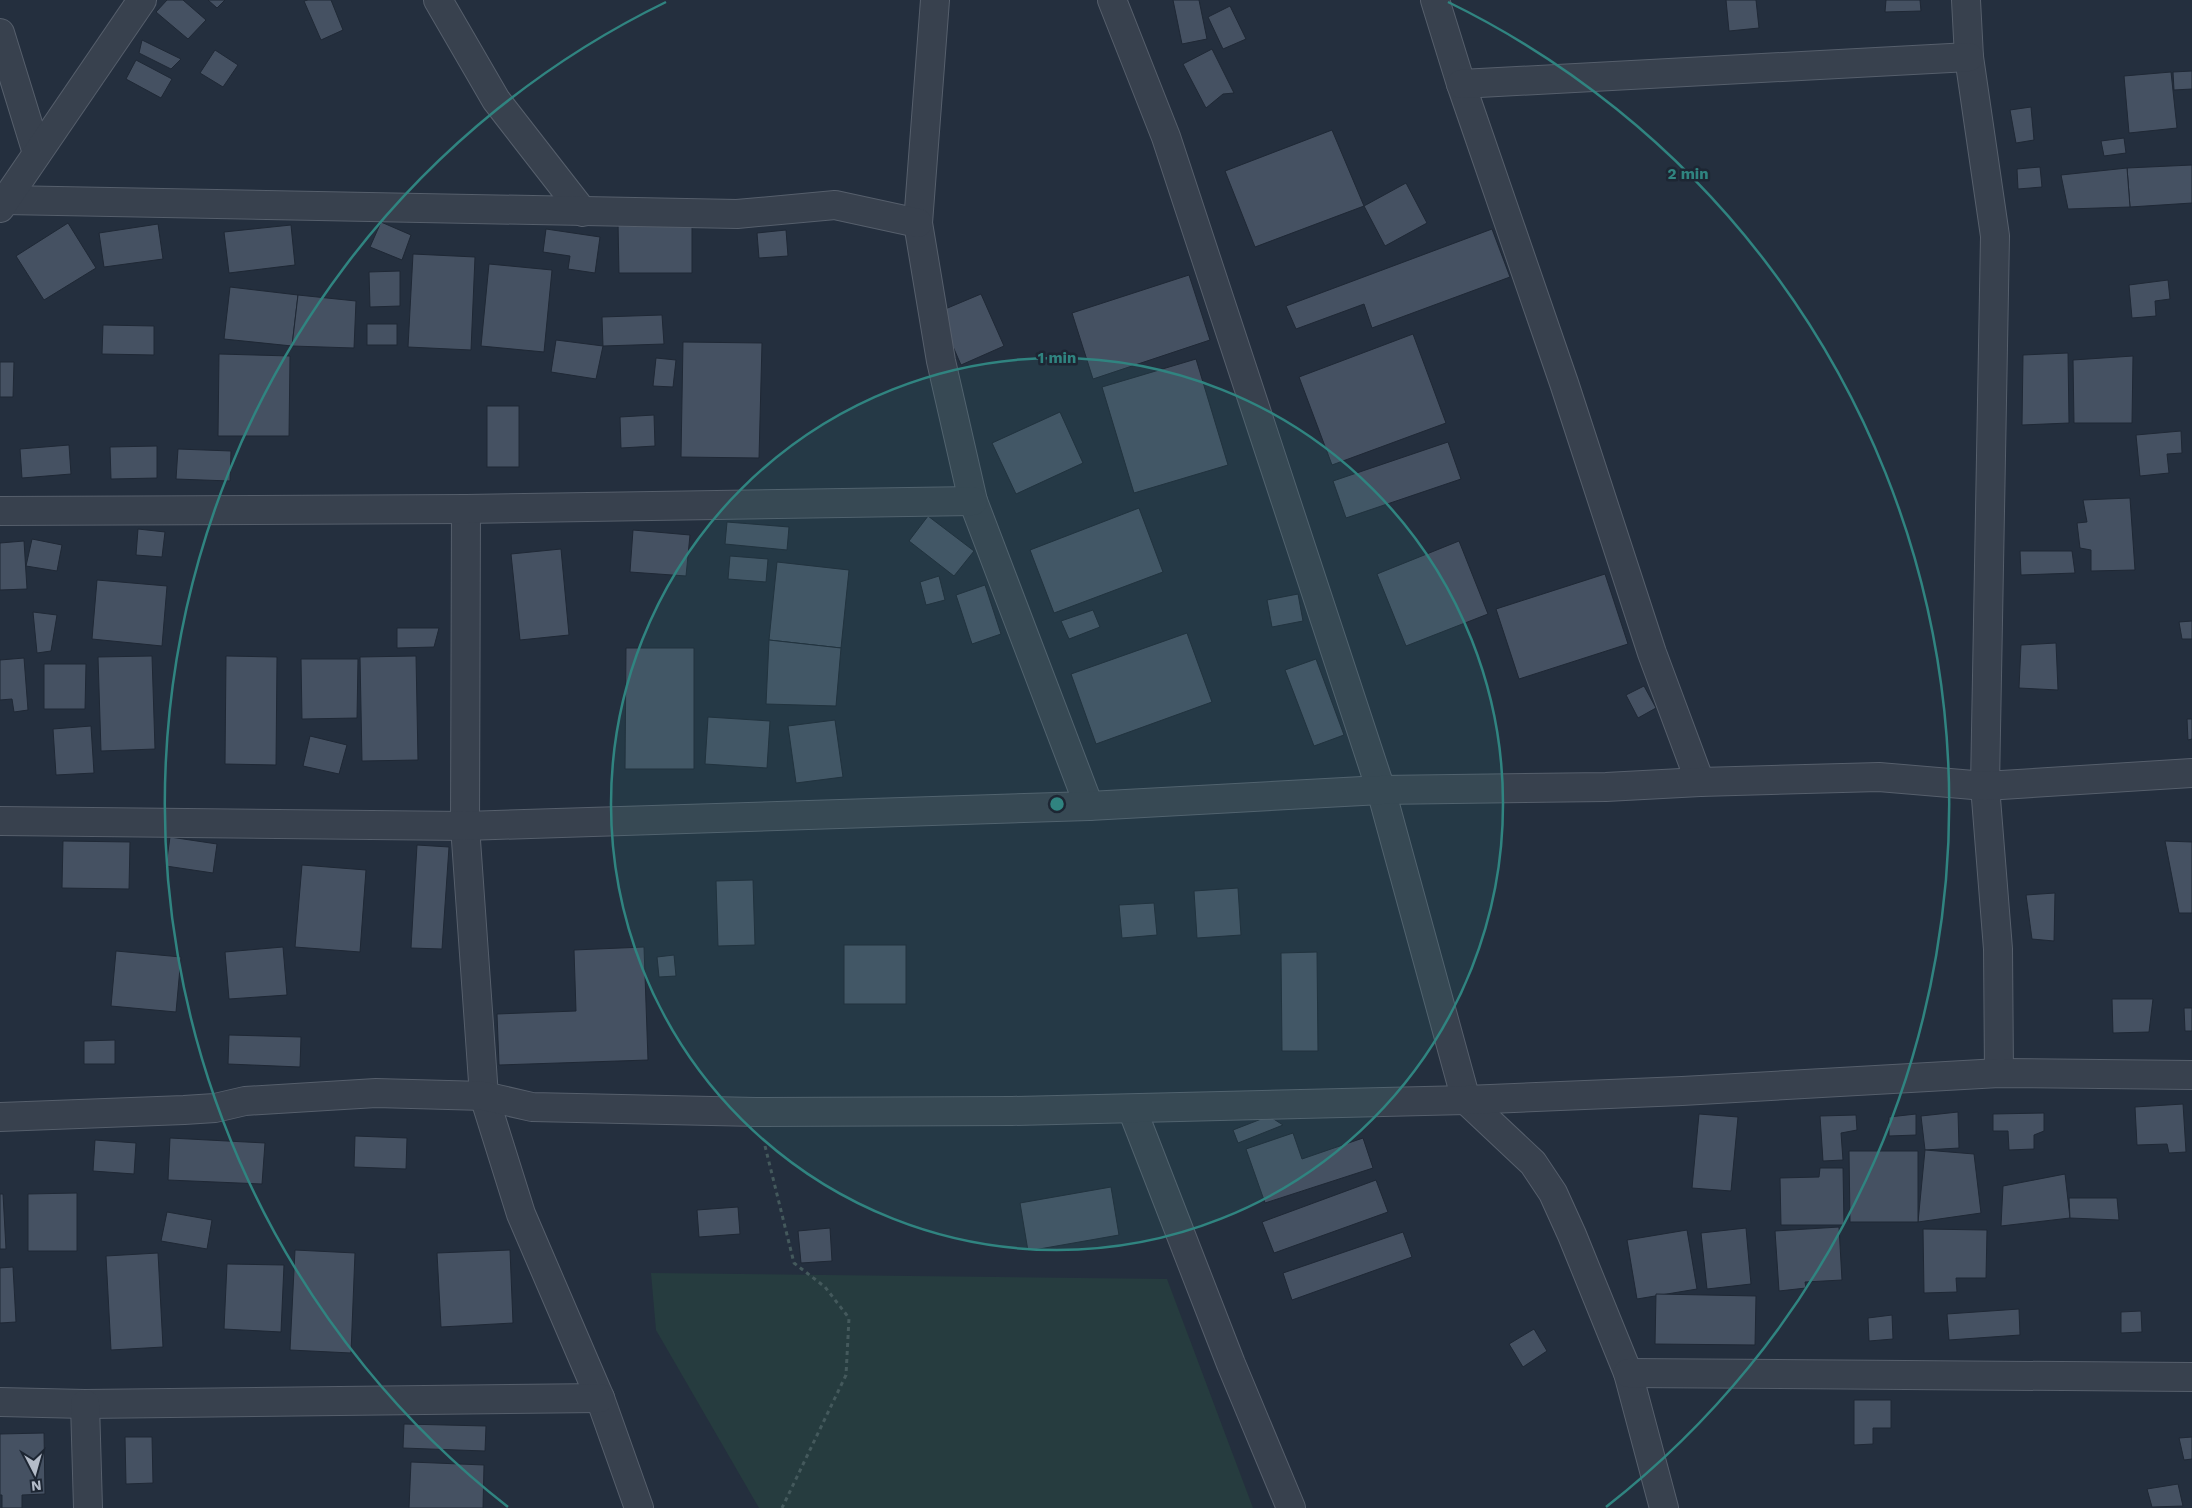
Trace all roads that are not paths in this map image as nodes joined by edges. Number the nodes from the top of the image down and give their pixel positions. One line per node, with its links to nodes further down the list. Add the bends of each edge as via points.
1 (142, 0): 10 (street)
2 (438, 0): 12 (street, via 496,100)
3 (935, 0): 13 (street)
4 (1112, 0): 20 (street, via 1166,137)
5 (1434, 0): 9 (street)
6 (1966, 0): 8 (street)
7 (0, 33): 10 (street)
8 (1969, 57): 9 (street); 19 (street, via 1995,236)
9 (1461, 84): 18 (street, via 1652,653)
10 (37, 153): 11 (street)
11 (2, 204): 12 (street)
12 (582, 212): 13 (street, via 737,214 836,205)
13 (918, 223): 14 (street, via 941,360)
14 (973, 501): 15 (street); 21 (street)
15 (466, 509): 16 (street); 23 (street)
16 (0, 511)
17 (2192, 773): 19 (street)
18 (1700, 782): 19 (street, via 1878,777); 20 (street, via 1606,787)
19 (1985, 786): 24 (street, via 1998,949)
20 (1380, 790): 21 (street); 27 (street)
21 (1089, 806): 23 (street)
22 (0, 821): 23 (street)
23 (465, 826): 26 (street)
24 (1999, 1073): 25 (street); 27 (street)
25 (2192, 1075)
26 (484, 1096): 28 (street, via 532,1107 756,1112); 29 (street, via 376,1093 246,1101 184,1110); 32 (street, via 522,1214)
27 (1466, 1100): 28 (street); 30 (street, via 1532,1163 1553,1193)
28 (1132, 1109): 37 (street, via 1230,1364)
29 (0, 1116)
30 (1628, 1374): 31 (street); 38 (street)
31 (2192, 1377)
32 (600, 1398): 34 (street); 36 (street)
33 (0, 1402): 34 (street)
34 (85, 1404): 35 (street)
35 (88, 1508)
36 (639, 1508)
37 (1291, 1508)
38 (1664, 1508)

